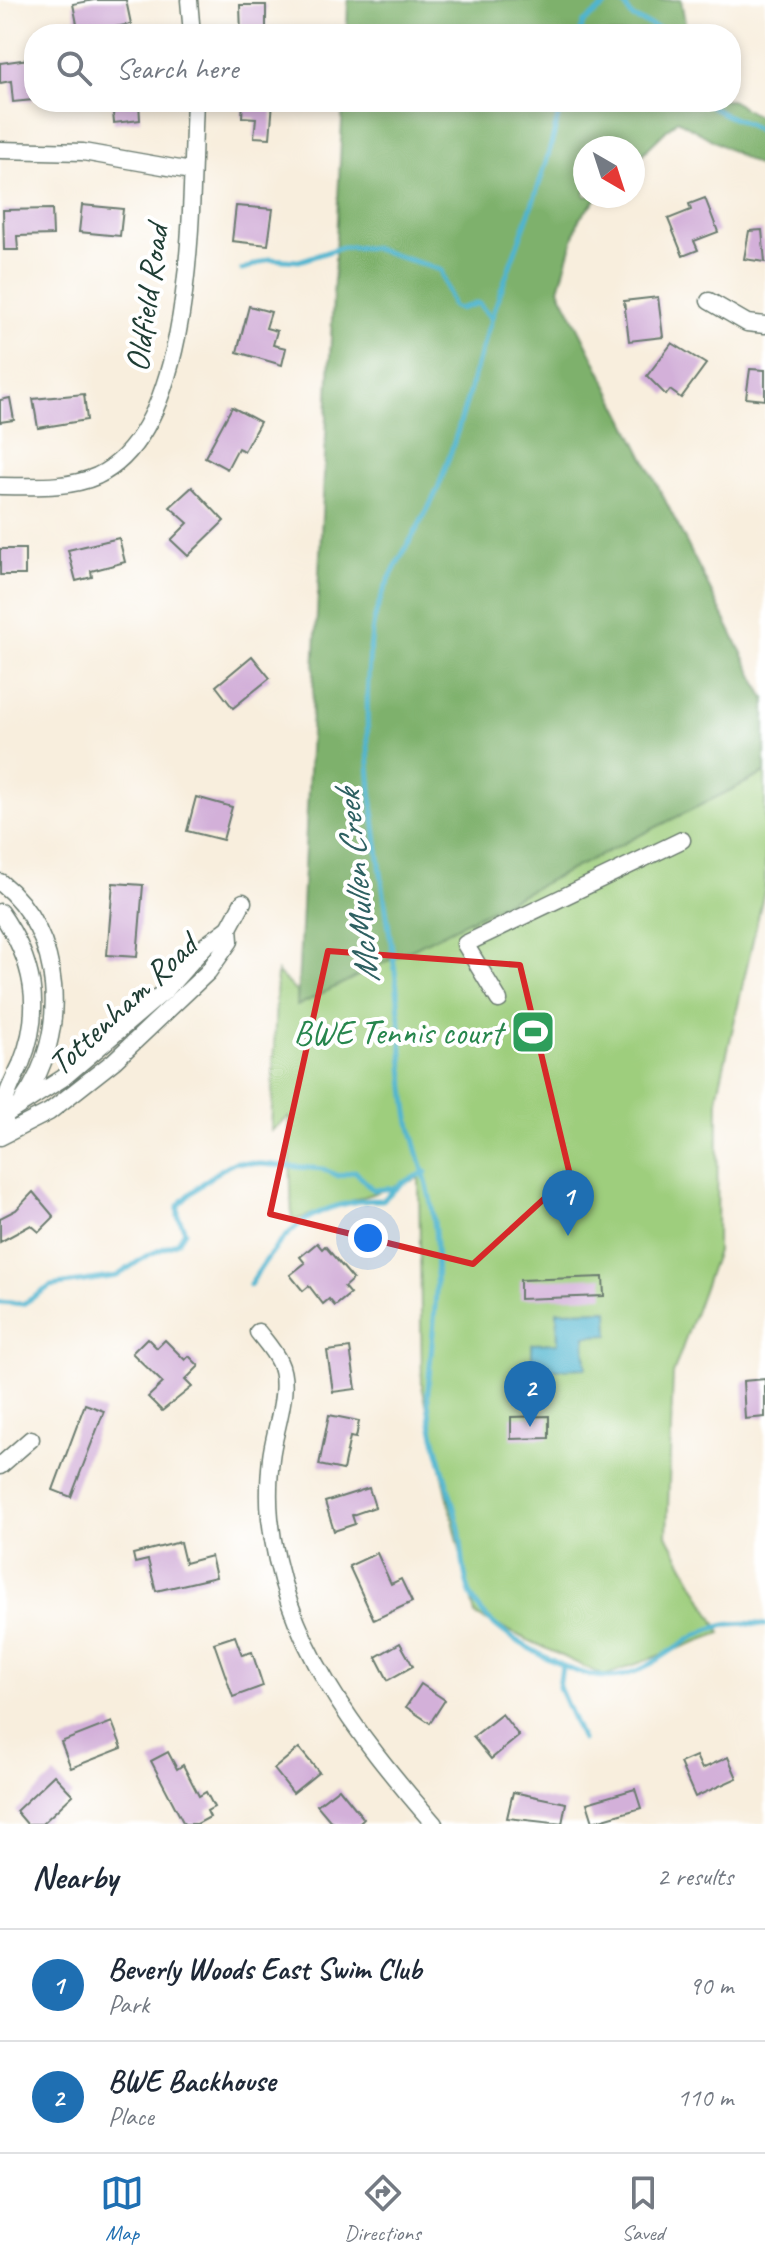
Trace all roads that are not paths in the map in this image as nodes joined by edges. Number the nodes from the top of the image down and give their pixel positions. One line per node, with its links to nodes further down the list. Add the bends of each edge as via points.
1 (189, 0): 2 (street)
2 (191, 24)
3 (194, 112): 5 (street, Oldfield Road)
4 (0, 150): 5 (street, via 83,152)
5 (191, 171): 8 (street, Oldfield Road, via 182,305 163,388 142,438 115,465 85,480)
6 (709, 301): 7 (street, via 747,323)
7 (765, 325)
8 (0, 486)
9 (682, 840): 13 (street, via 465,944)
10 (0, 882): 14 (street, via 30,916 51,965 55,1015 36,1082)
11 (243, 902): 14 (street, Tottenham Road, via 229,928 230,941 198,982 114,1061 49,1112)
12 (0, 912): 14 (street, via 33,977 33,1020 22,1062 1,1102)
13 (499, 1000)
14 (8, 1124)
15 (258, 1332): 18 (street, via 280,1363 283,1382 270,1461 270,1508 276,1556 295,1619 330,1692 355,1729)
16 (31, 1439): 17 (street)
17 (0, 1466)
18 (434, 1824)

